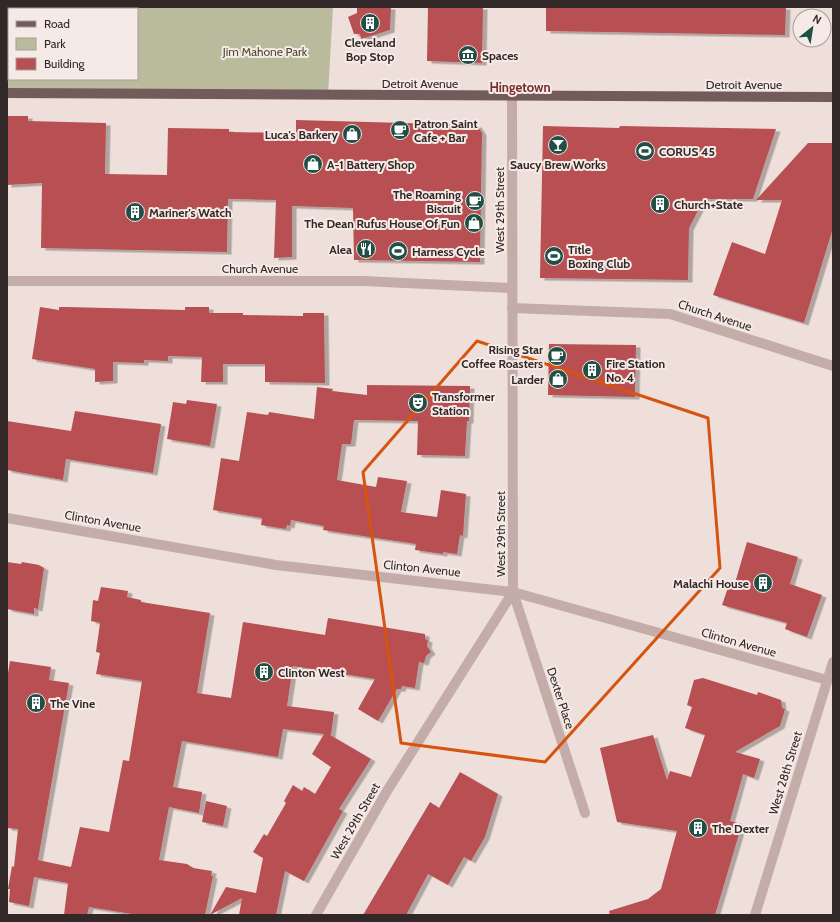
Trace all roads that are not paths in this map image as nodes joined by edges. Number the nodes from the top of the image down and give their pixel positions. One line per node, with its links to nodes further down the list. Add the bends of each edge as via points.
1 (7, 93): 2 (main road, Detroit Avenue)
2 (512, 97): 3 (main road, Detroit Avenue); 5 (street, West 29th Street)
3 (833, 98)
4 (7, 281): 5 (street, Church Avenue, via 363,281)
5 (512, 288): 6 (street, West 29th Street)
6 (512, 308): 7 (street, Church Avenue, via 670,314); 9 (street, West 29th Street)
7 (833, 366)
8 (7, 518): 9 (street, Clinton Avenue, via 276,565)
9 (513, 592): 11 (street, Clinton Avenue); 12 (street, Dexter Place); 13 (street, West 29th Street, via 388,791)
10 (833, 662): 11 (street, West 28th Street)
11 (827, 680): 14 (street, West 28th Street)
12 (585, 812)
13 (316, 915)
14 (755, 915)

